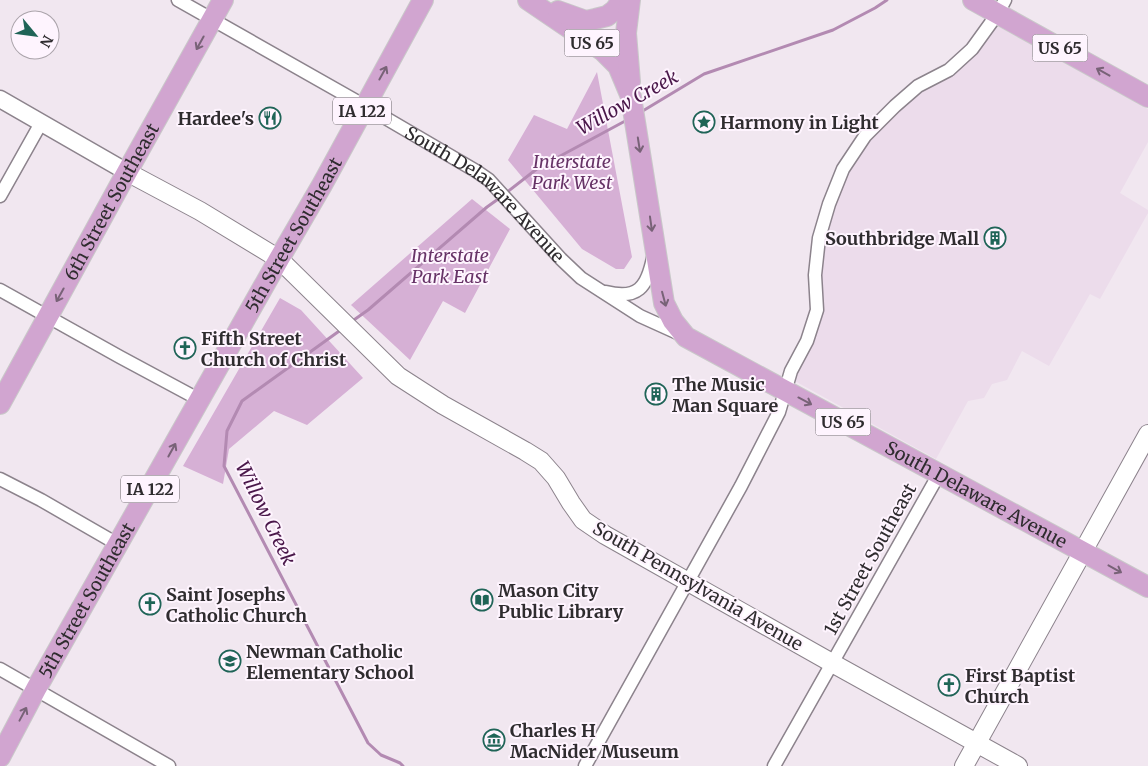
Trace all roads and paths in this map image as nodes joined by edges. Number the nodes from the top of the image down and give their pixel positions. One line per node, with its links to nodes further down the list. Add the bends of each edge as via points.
1 (178, 0): 9 (street, South Delaware Avenue)
2 (224, 0): 9 (main road, 6th Street Southeast)
3 (423, 0): 13 (main road, 5th Street Southeast / IA 122, one-way to 3)
4 (622, 0): 7 (main road, US 65, via 608,16 586,21)
5 (630, 0): 11 (main road, via 626,33)
6 (973, 0): 8 (main road, US 65)
7 (532, 2): 11 (main road, US 65, via 603,50 618,66)
8 (1001, 7): 10 (main road, US 65, one-way to 8); 23 (street, via 972,49 949,70 918,86 895,106 865,136 843,169 819,238 815,275 817,310)
9 (213, 20): 13 (street, South Delaware Avenue); 15 (main road, 6th Street Southeast, one-way to 15)
10 (1147, 95)
11 (631, 97): 17 (main road, US 65, one-way to 17)
12 (0, 99): 14 (street, South Pennsylvania Avenue)
13 (365, 106): 18 (main road, 5th Street Southeast / IA 122); 20 (street, South Delaware Avenue, via 489,180 561,260)
14 (41, 123): 15 (street, South Pennsylvania Avenue); 16 (street)
15 (127, 172): 18 (main road, South Pennsylvania Avenue); 21 (main road, 6th Street Southeast, one-way to 21)
16 (0, 196)
17 (655, 251): 20 (street, South Delaware Avenue, via 650,272 639,290 618,295); 22 (main road, South Delaware Avenue / US 65, one-way to 22, via 664,303)
18 (279, 259): 24 (main road, 5th Street Southeast / IA 122); 31 (main road, South Pennsylvania Avenue, via 398,376 541,461 583,520)
19 (0, 290): 21 (street)
20 (604, 292): 22 (street, South Delaware Avenue, via 640,316)
21 (48, 317): 24 (street); 25 (main road, 6th Street Southeast)
22 (686, 337): 23 (main road, South Delaware Avenue / US 65)
23 (785, 390): 27 (main road, South Delaware Avenue / US 65, one-way to 27); 31 (street, via 779,412)
24 (200, 400): 29 (main road, 5th Street Southeast / IA 122, one-way to 24)
25 (0, 404)
26 (1148, 434): 30 (main road)
27 (939, 474): 30 (main road, South Delaware Avenue / US 65); 33 (street, 1st Street Southeast)
28 (0, 480): 29 (street)
29 (119, 545): 35 (main road, 5th Street Southeast / IA 122)
30 (1083, 551): 32 (main road, US 65, one-way to 32); 36 (main road)
31 (687, 582): 33 (main road, South Pennsylvania Avenue); 39 (street)
32 (1148, 587)
33 (832, 663): 36 (main road, South Pennsylvania Avenue); 40 (street, 1st Street Southeast)
34 (0, 669): 35 (street)
35 (36, 689): 37 (main road, 5th Street Southeast / IA 122, one-way to 35); 38 (street)
36 (977, 743): 41 (main road); 42 (main road, South Pennsylvania Avenue)
37 (0, 757)
38 (169, 766)
39 (585, 766)
40 (774, 766)
41 (964, 766)
42 (1018, 766)

